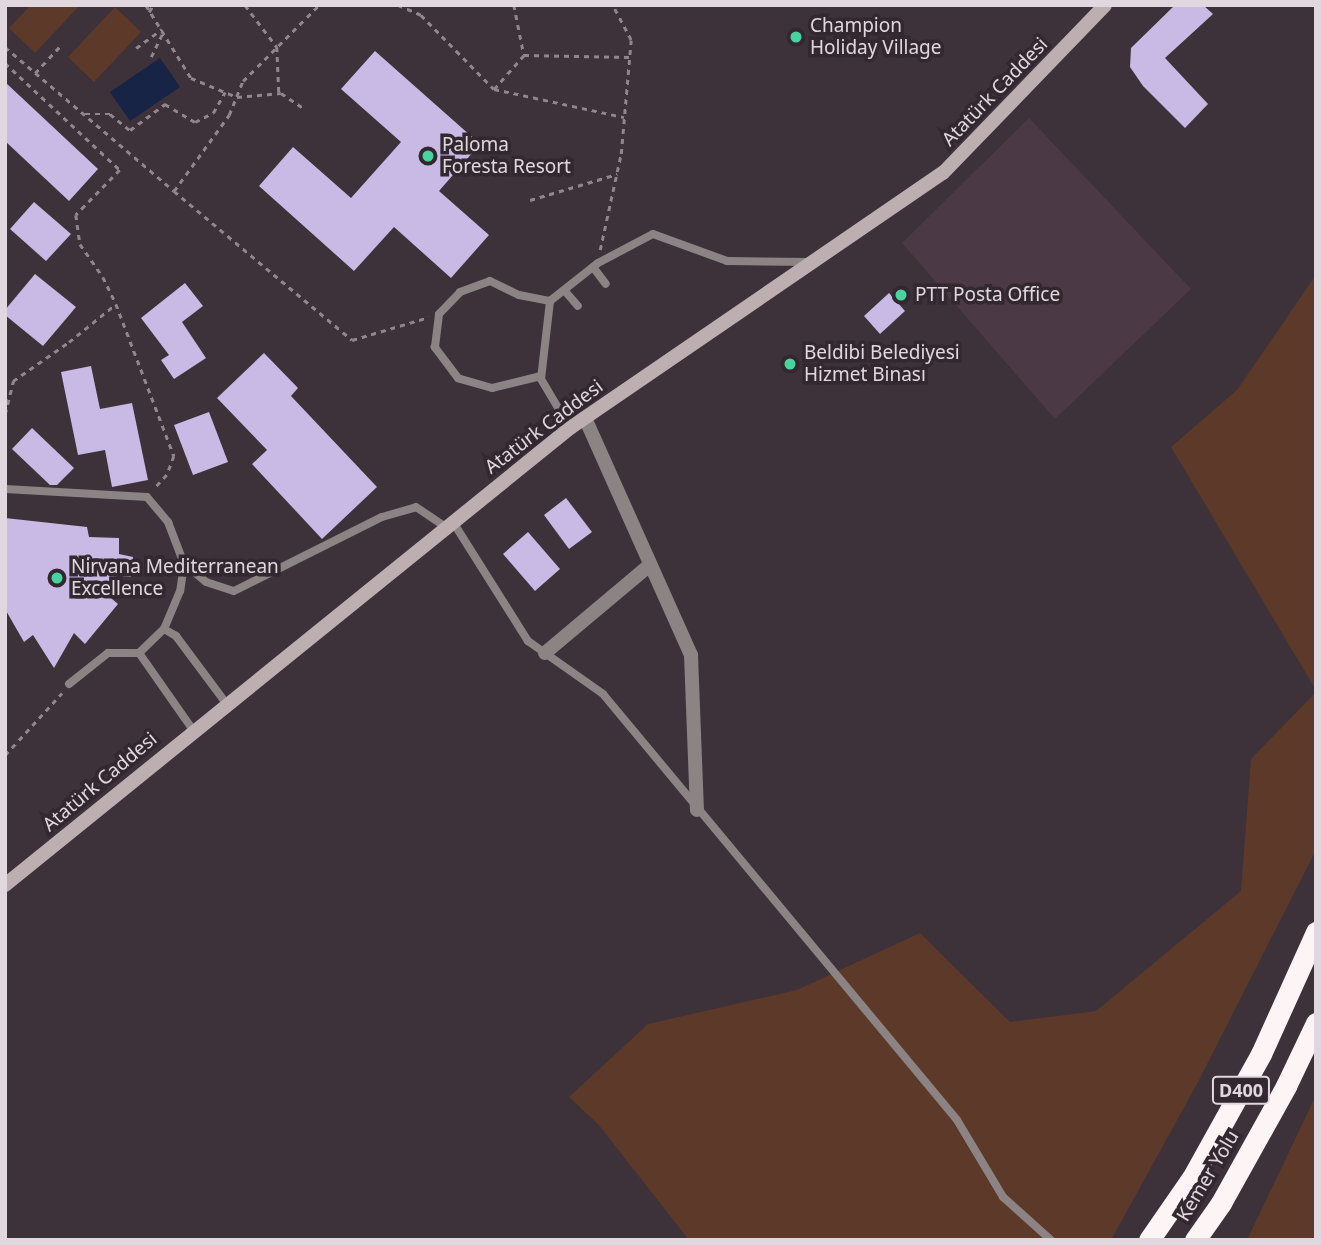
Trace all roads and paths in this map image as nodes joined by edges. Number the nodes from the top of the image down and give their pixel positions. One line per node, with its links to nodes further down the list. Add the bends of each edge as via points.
1 (146, 5): 9 (path)
2 (153, 5): 9 (path)
3 (245, 5): 13 (path)
4 (319, 5): 13 (path)
5 (398, 5): 20 (path, via 421,15)
6 (514, 5): 15 (path)
7 (612, 5): 17 (path, via 631,40)
8 (1105, 5): 30 (street, Atatürk Caddesi, via 943,173)
9 (149, 12): 10 (path)
10 (163, 30): 14 (path); 16 (path); 21 (path, via 191,78)
11 (61, 45): 19 (path)
12 (5, 47): 19 (path)
13 (277, 47): 22 (path); 23 (path, via 243,81)
14 (136, 48)
15 (524, 55): 17 (path); 20 (path)
16 (151, 57)
17 (629, 57): 26 (path)
18 (5, 63): 35 (path, via 120,170 76,215 79,244)
19 (35, 73): 25 (path)
20 (494, 89): 26 (path)
21 (225, 92): 23 (path); 25 (path, via 214,113 195,122 165,104 130,130 110,114)
22 (279, 93): 23 (path); 24 (path)
23 (237, 97): 28 (path)
24 (303, 108)
25 (84, 114): 28 (path)
26 (624, 117): 27 (path)
27 (617, 174): 29 (path); 31 (path)
28 (174, 191): 37 (path, via 352,340)
29 (530, 200)
30 (814, 262): 31 (lane, via 727,261 653,234); 40 (street, Atatürk Caddesi)
31 (595, 266): 32 (lane); 33 (lane)
32 (606, 284)
33 (564, 289): 34 (lane); 36 (lane)
34 (550, 301): 37 (lane, via 519,295 490,281 460,292); 38 (lane)
35 (116, 304): 39 (path, via 13,380); 43 (path, via 174,456 167,475)
36 (578, 306)
37 (439, 314): 38 (lane, via 435,347 458,378 492,388)
38 (541, 376): 41 (lane)
39 (5, 414)
40 (585, 418): 41 (street, Atatürk Caddesi); 46 (street)
41 (570, 428): 44 (street, Atatürk Caddesi)
42 (5, 489): 43 (lane)
43 (147, 497): 45 (lane, via 168,522)
44 (449, 524): 45 (lane, via 416,508 382,517 234,591 206,582); 49 (lane, via 528,641); 51 (street, Atatürk Caddesi)
45 (184, 564): 47 (lane, via 180,592)
46 (650, 565): 49 (street); 54 (street, via 691,655)
47 (164, 629): 48 (lane); 51 (lane, via 176,636)
48 (139, 653): 50 (lane, via 108,653); 52 (lane)
49 (545, 653): 54 (lane, via 603,694)
50 (69, 684): 53 (path)
51 (226, 703): 52 (street, Atatürk Caddesi)
52 (193, 730): 55 (street, Atatürk Caddesi)
53 (5, 755)
54 (697, 810): 58 (lane, via 957,1120 1003,1197)
55 (5, 885)
56 (1316, 932): 59 (highway, D400, via 1255,1065 1192,1178)
57 (1316, 1023): 60 (highway, Kemer Yolu / D400, via 1221,1203)
58 (1051, 1240)
59 (1149, 1240)
60 (1195, 1240)

